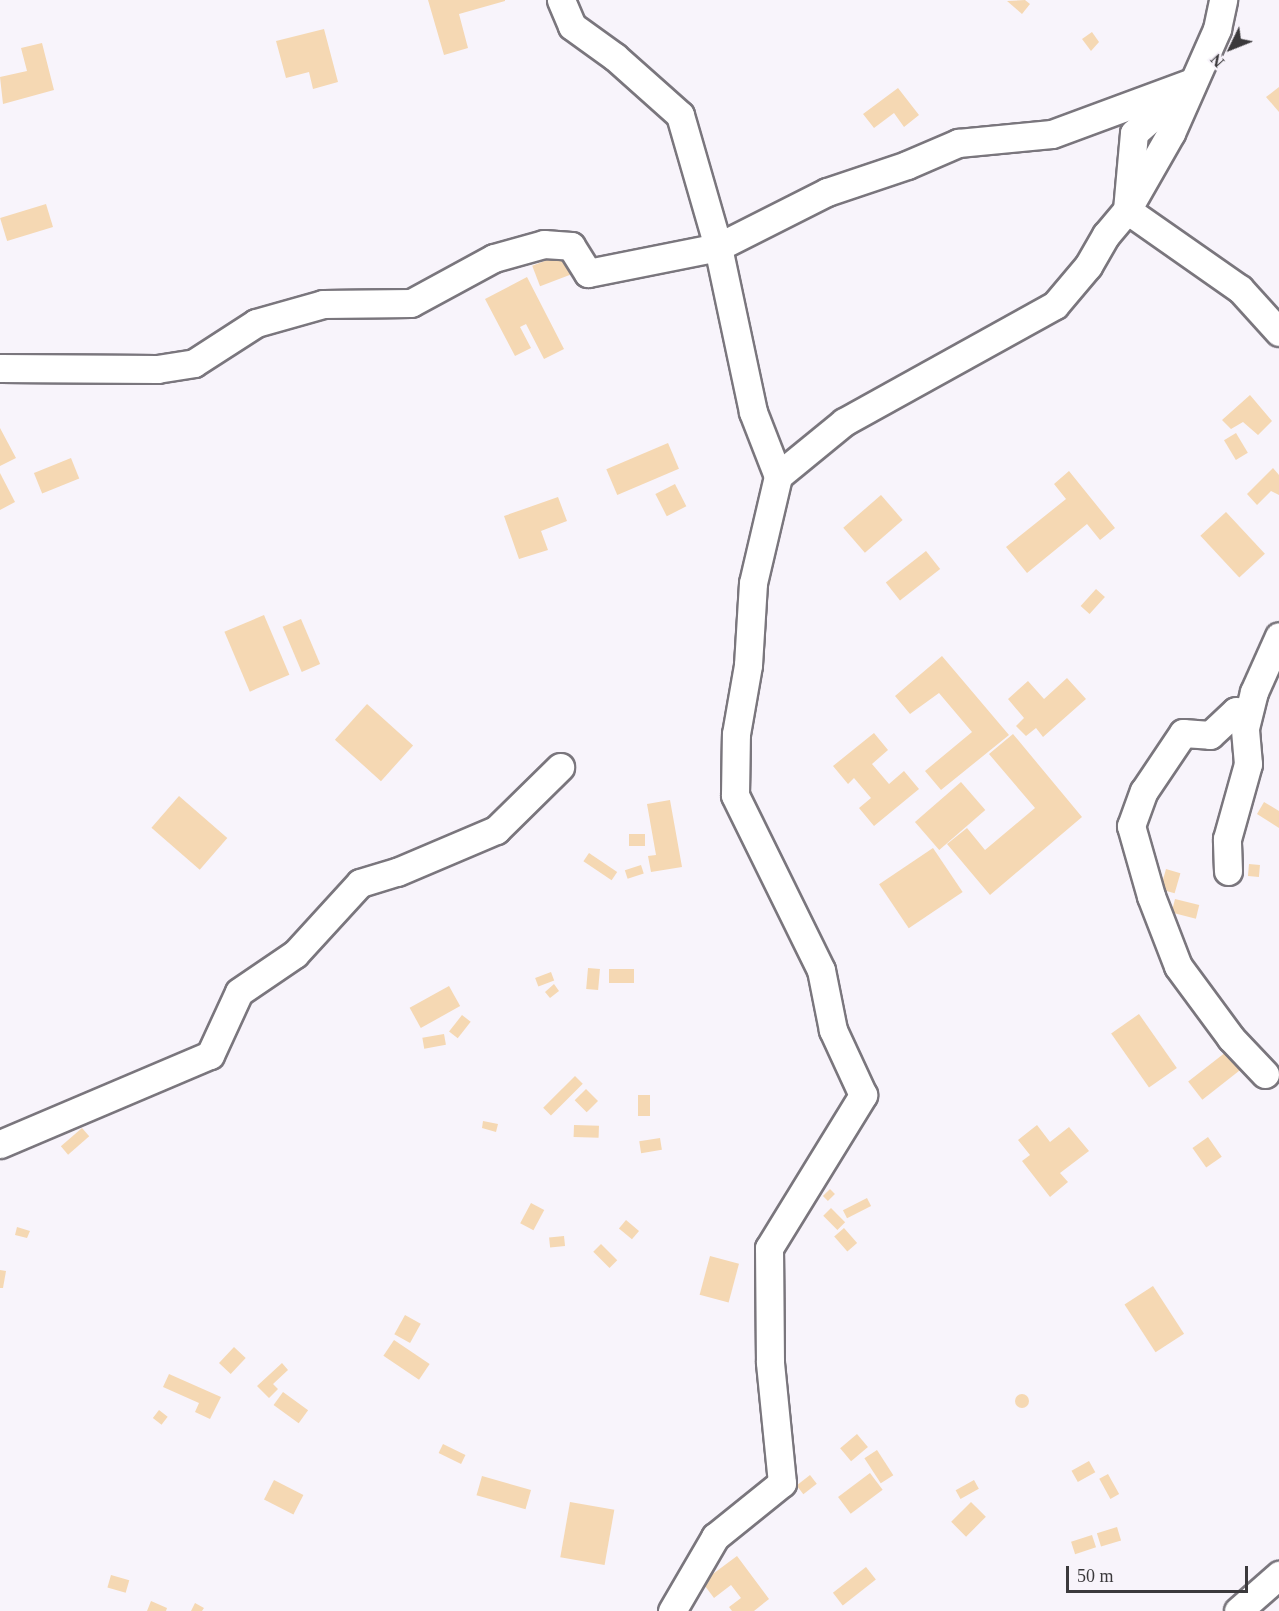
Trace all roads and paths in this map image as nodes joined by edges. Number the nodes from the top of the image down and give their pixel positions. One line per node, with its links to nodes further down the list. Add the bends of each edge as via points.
1 (561, 0): 5 (street, via 572,26 615,57 680,115)
2 (1223, 0): 3 (street, via 1217,29)
3 (1190, 83): 4 (street, via 1171,133); 5 (street, via 1052,134 958,143 827,192)
4 (1127, 210): 6 (street, via 1240,289); 8 (street, via 1088,266 1055,304 844,422)
5 (718, 247): 7 (street, via 588,273 571,246 544,244 494,258 411,303 323,304 256,323 194,363 157,369); 8 (street, via 753,412)
6 (1279, 332)
7 (0, 368)
8 (778, 476): 16 (street, via 753,583 748,666 736,734 735,795 821,970 833,1030 863,1095 769,1248 770,1362 782,1483 715,1537)
9 (1279, 636): 10 (street, via 1257,681)
10 (1245, 728): 12 (street, via 1248,764 1227,839); 13 (street, via 1236,711 1210,735 1183,733 1144,791 1131,826 1151,896 1178,966)
11 (560, 766): 14 (street, via 496,830 397,872 360,883 295,954 239,992 210,1055)
12 (1228, 871)
13 (1268, 1082)
14 (0, 1144)
15 (1279, 1575): 17 (street)
16 (672, 1611)
17 (1238, 1611)

